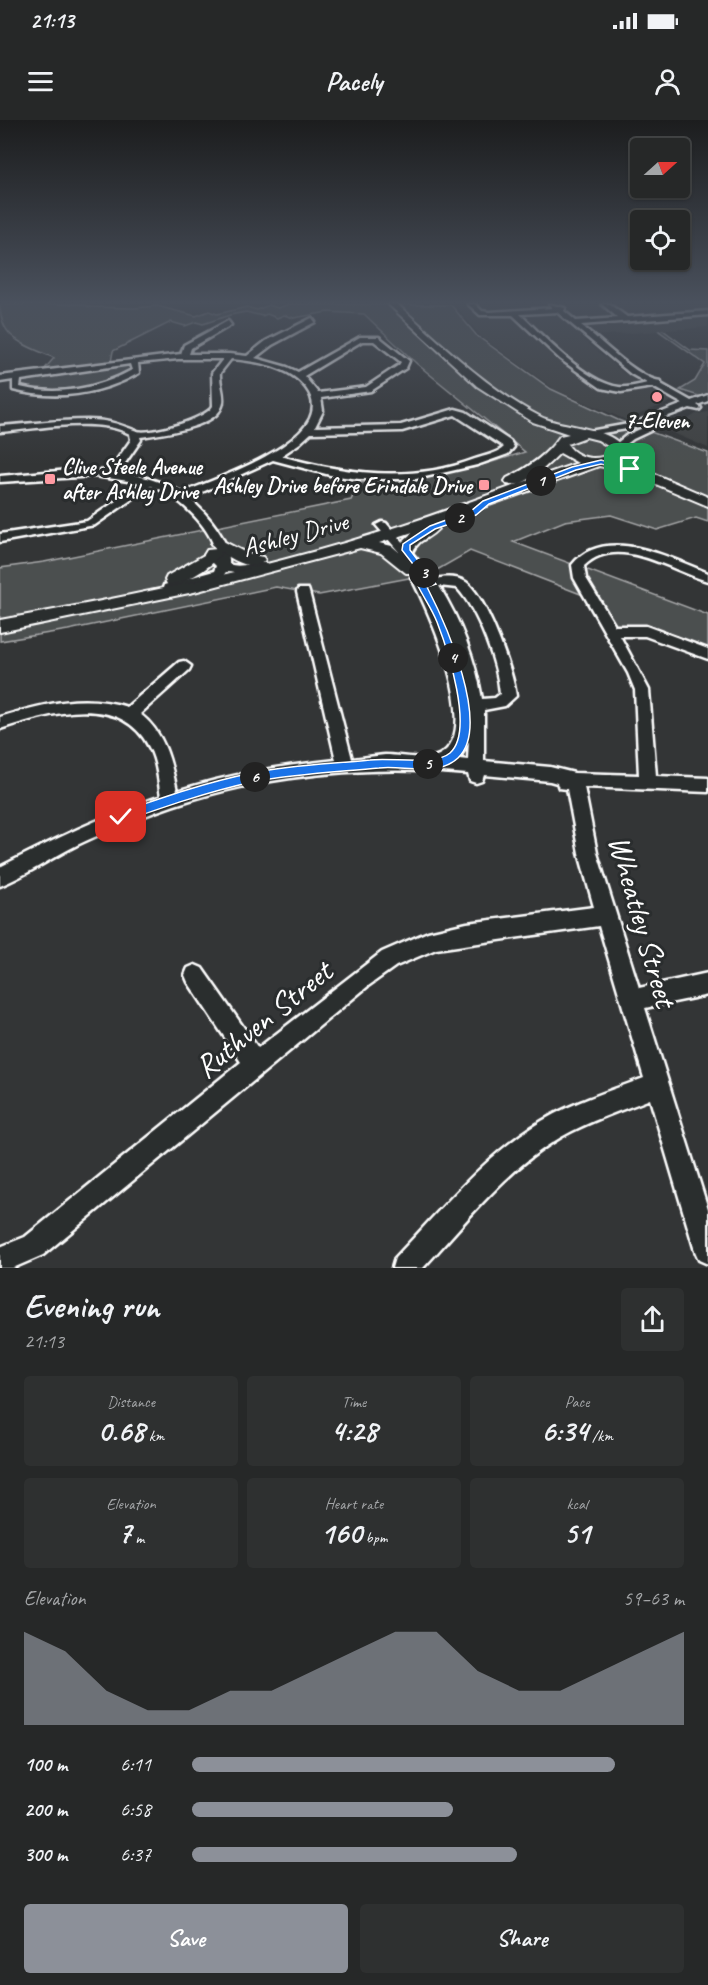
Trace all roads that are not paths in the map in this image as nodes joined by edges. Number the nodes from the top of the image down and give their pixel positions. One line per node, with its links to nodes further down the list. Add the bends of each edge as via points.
1 (229, 357): 26 (street, via 216,373 218,405 213,414 191,424)
2 (173, 358): 10 (street)
3 (235, 358): 9 (street)
4 (329, 358): 11 (street)
5 (400, 358): 17 (street, via 405,361 403,366 368,389)
6 (452, 358): 12 (main road)
7 (562, 358): 15 (street, via 607,387 624,389)
8 (618, 358): 15 (street)
9 (249, 359): 11 (street)
10 (134, 363): 13 (street); 13 (street, via 136,371 125,377 82,389 29,391 16,388)
11 (298, 376): 17 (street)
12 (472, 376): 25 (main road, via 542,422); 27 (main road)
13 (17, 378): 14 (street)
14 (0, 379)
15 (655, 384): 16 (street)
16 (675, 395): 18 (street); 19 (street); 20 (street, via 677,404)
17 (316, 396): 24 (street, via 319,410)
18 (708, 398): 19 (street)
19 (697, 405): 20 (street); 22 (street)
20 (670, 412): 21 (street)
21 (648, 420): 22 (street); 25 (street, via 608,432)
22 (662, 423): 28 (street, via 630,437)
23 (0, 429): 26 (street, via 100,423 124,426)
24 (308, 430): 29 (street); 29 (street, via 402,429 455,412 508,447 463,468 388,478 324,472)
25 (584, 434): 27 (main road, via 568,436); 28 (main road, via 609,440)
26 (135, 435): 31 (street, via 135,445)
27 (561, 445): 30 (main road, via 576,458); 37 (main road, via 532,471)
28 (618, 448): 30 (main road, via 615,457); 34 (main road)
29 (270, 456): 35 (street)
30 (598, 462): 36 (main road, via 630,469); 37 (main road)
31 (111, 475): 32 (street); 33 (street)
32 (0, 479)
33 (150, 482): 35 (street); 40 (street, via 92,523)
34 (708, 491)
35 (182, 497): 42 (street, via 198,511)
36 (708, 502)
37 (450, 513): 38 (main road)
38 (433, 519): 39 (main road, Ashley Drive); 43 (main road, via 407,544)
39 (382, 531): 41 (main road, Ashley Drive); 43 (street); 45 (main road, Ashley Drive); 47 (street)
40 (0, 538)
41 (358, 544): 44 (main road, Ashley Drive); 47 (main road, via 380,546)
42 (216, 548): 45 (main road); 46 (street, via 216,560); 49 (main road, via 211,558)
43 (406, 550): 50 (street)
44 (308, 558): 46 (street, via 233,571); 52 (main road, Ashley Drive)
45 (257, 560): 46 (main road, Ashley Drive)
46 (223, 567): 49 (main road, Ashley Drive); 52 (street, via 218,574)
47 (412, 569): 50 (street)
48 (708, 577): 55 (street, via 621,549 589,554 579,561 577,571)
49 (173, 580): 53 (main road, Ashley Drive)
50 (427, 585): 58 (street); 58 (street, via 455,582 466,588 497,652 508,696)
51 (303, 592): 63 (street)
52 (98, 608): 54 (main road, Ashley Drive)
53 (0, 614)
54 (0, 626)
55 (611, 631): 56 (street, via 646,631); 67 (street, via 642,690)
56 (708, 654)
57 (184, 666): 59 (street)
58 (470, 712): 61 (street, via 461,747 453,757); 64 (street); 65 (street, via 485,752)
59 (129, 716): 60 (street, via 105,706 75,705 37,711); 69 (street, via 149,732 157,746)
60 (0, 723)
61 (437, 764): 62 (street); 64 (street)
62 (372, 765): 63 (street); 64 (street, via 383,770)
63 (346, 766): 69 (street, via 263,776)
64 (472, 771): 65 (street); 66 (street, via 559,784)
65 (509, 771): 66 (street)
66 (574, 780): 67 (street); 71 (street, Wheatley Street, via 588,853)
67 (648, 783): 68 (street)
68 (708, 784)
69 (170, 799): 70 (street, via 79,835)
70 (0, 877)
71 (606, 915): 74 (street, Wheatley Street); 75 (street, Ruthven Street, via 467,933 419,945 389,959 361,979)
72 (195, 975): 75 (street)
73 (708, 984): 74 (street)
74 (632, 1000): 76 (street, Wheatley Street)
75 (256, 1065): 78 (street, Ruthven Street, via 34,1246)
76 (658, 1084): 77 (street, Wheatley Street); 79 (street, via 540,1136 508,1161)
77 (708, 1251)
78 (0, 1260)
79 (405, 1268)

